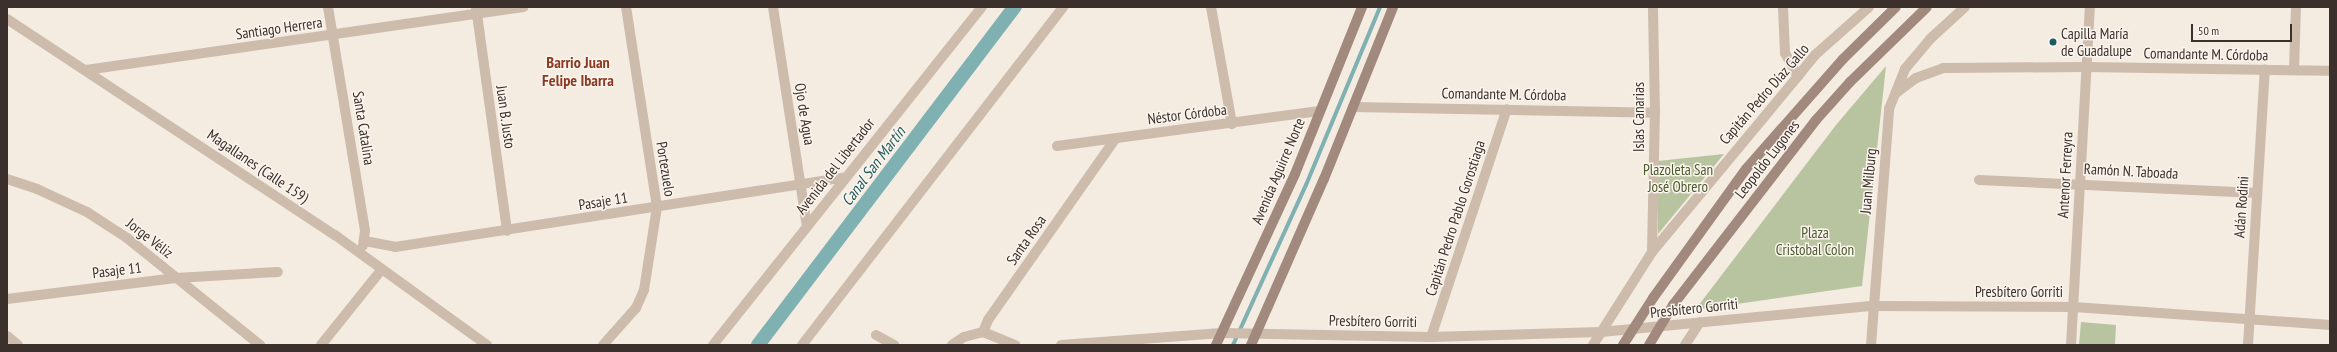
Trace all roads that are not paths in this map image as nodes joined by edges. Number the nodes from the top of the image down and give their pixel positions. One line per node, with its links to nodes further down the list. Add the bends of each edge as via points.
1 (328, 7): 20 (street, Santa Catalina)
2 (523, 7): 18 (street, Santiago Herrera)
3 (626, 7): 41 (street, Portezuelo)
4 (773, 7): 39 (street, Ojo de Agua)
5 (982, 7): 35 (street, Avenida del Libertador)
6 (1063, 7): 71 (street)
7 (1211, 7): 32 (street)
8 (1362, 7): 30 (main road, Avenida Aguirre Norte)
9 (1393, 7): 28 (main road)
10 (1652, 7): 31 (street, Islas Canarias)
11 (1783, 7): 26 (street, via 1785,53)
12 (1869, 7): 26 (street, Capitán Pedro Díaz Gallo)
13 (1896, 7): 57 (main road, Leopoldo Lugones, via 1843,59 1746,169)
14 (1927, 7): 56 (main road, Leopoldo Lugones, via 1850,82 1816,120 1673,306)
15 (1965, 7): 27 (street, Juan Milburg, via 1930,39 1905,69)
16 (2090, 7): 21 (street, Antenor Ferreyra)
17 (2296, 7): 24 (street)
18 (476, 10): 20 (street, Santiago Herrera); 43 (street, Juan B. Justo)
19 (7, 19): 22 (street, Magallanes (Calle 159))
20 (334, 35): 22 (street, Santiago Herrera); 44 (street, Santa Catalina, via 366,232)
21 (2087, 67): 23 (street, Comandante M. Córdoba); 27 (street, Comandante M. Córdoba, via 1943,68 1916,78); 38 (street, Antenor Ferreyra)
22 (86, 70): 46 (street, Magallanes (Calle 159))
23 (2265, 70): 24 (street, Comandante M. Córdoba); 40 (street, Adán Rodini)
24 (2294, 70): 25 (street, Comandante M. Córdoba)
25 (2330, 71)
26 (1798, 76): 45 (street, Capitán Pedro Díaz Gallo)
27 (1896, 93): 51 (street, Juan Milburg, via 1889,109)
28 (1353, 107): 29 (street, Comandante M. Córdoba); 62 (main road)
29 (1506, 109): 31 (street, Comandante M. Córdoba); 64 (street, Capitán Pedro Pablo Gorostiaga)
30 (1320, 111): 32 (street, Néstor Córdoba); 60 (main road, Avenida Aguirre Norte, via 1295,174)
31 (1655, 113): 45 (street, Islas Canarias)
32 (1232, 124): 33 (street, Néstor Córdoba)
33 (1115, 139): 34 (street, Néstor Córdoba); 58 (street, Santa Rosa, via 988,320)
34 (1057, 146)
35 (845, 177): 39 (street, Pasaje 11); 42 (street, Avenida del Libertador)
36 (7, 179): 49 (street, Jorge Véliz, via 37,189 86,212 127,238)
37 (1979, 180): 38 (street, Ramón N. Taboada)
38 (2079, 183): 40 (street, Ramón N. Taboada); 52 (street, Antenor Ferreyra)
39 (800, 184): 41 (street, Pasaje 11); 42 (street, Ojo de Agua)
40 (2257, 193): 53 (street, Adán Rodini)
41 (657, 207): 43 (street, Pasaje 11); 69 (street, Portezuelo, via 644,290 636,308)
42 (807, 226): 70 (street, Avenida del Libertador)
43 (507, 231): 44 (street, Pasaje 11, via 395,247)
44 (365, 241): 46 (street, Santa Catalina)
45 (1652, 252): 59 (street, Capitán Pedro Díaz Gallo)
46 (360, 254): 47 (street, Magallanes (Calle 159))
47 (382, 269): 67 (street); 68 (street, Magallanes (Calle 159))
48 (278, 272): 49 (street, Pasaje 11)
49 (176, 278): 50 (street, Pasaje 11); 66 (street, Jorge Véliz)
50 (7, 299)
51 (1873, 306): 52 (street, Presbítero Gorriti); 54 (street, Presbítero Gorriti); 82 (street, Juan Milburg)
52 (2074, 307): 53 (street, Presbítero Gorriti); 83 (street, Antenor Ferreyra)
53 (2249, 320): 55 (street, Presbítero Gorriti); 84 (street, Adán Rodini)
54 (1700, 322): 56 (street, Presbítero Gorriti); 81 (street)
55 (2330, 325)
56 (1661, 327): 57 (street, Presbítero Gorriti); 80 (main road, Leopoldo Lugones)
57 (1634, 329): 59 (street, Presbítero Gorriti); 79 (main road, Leopoldo Lugones)
58 (983, 332): 73 (street, via 964,337); 74 (street)
59 (1601, 332): 64 (street, Presbítero Gorriti); 78 (street, Capitán Pedro Díaz Gallo)
60 (1222, 334): 62 (street, Presbítero Gorriti); 75 (street, Presbítero Gorriti); 76 (main road, Avenida Aguirre Norte)
61 (876, 335): 72 (street)
62 (1252, 335): 64 (street, Presbítero Gorriti); 77 (main road)
63 (7, 336): 65 (street)
64 (1431, 337)
65 (18, 345)
66 (260, 345)
67 (321, 345)
68 (487, 345)
69 (603, 345)
70 (713, 345)
71 (802, 345)
72 (894, 345)
73 (952, 345)
74 (1016, 345)
75 (1062, 345)
76 (1216, 345)
77 (1251, 345)
78 (1593, 345)
79 (1623, 345)
80 (1650, 345)
81 (1685, 345)
82 (1871, 345)
83 (2071, 345)
84 (2248, 345)

